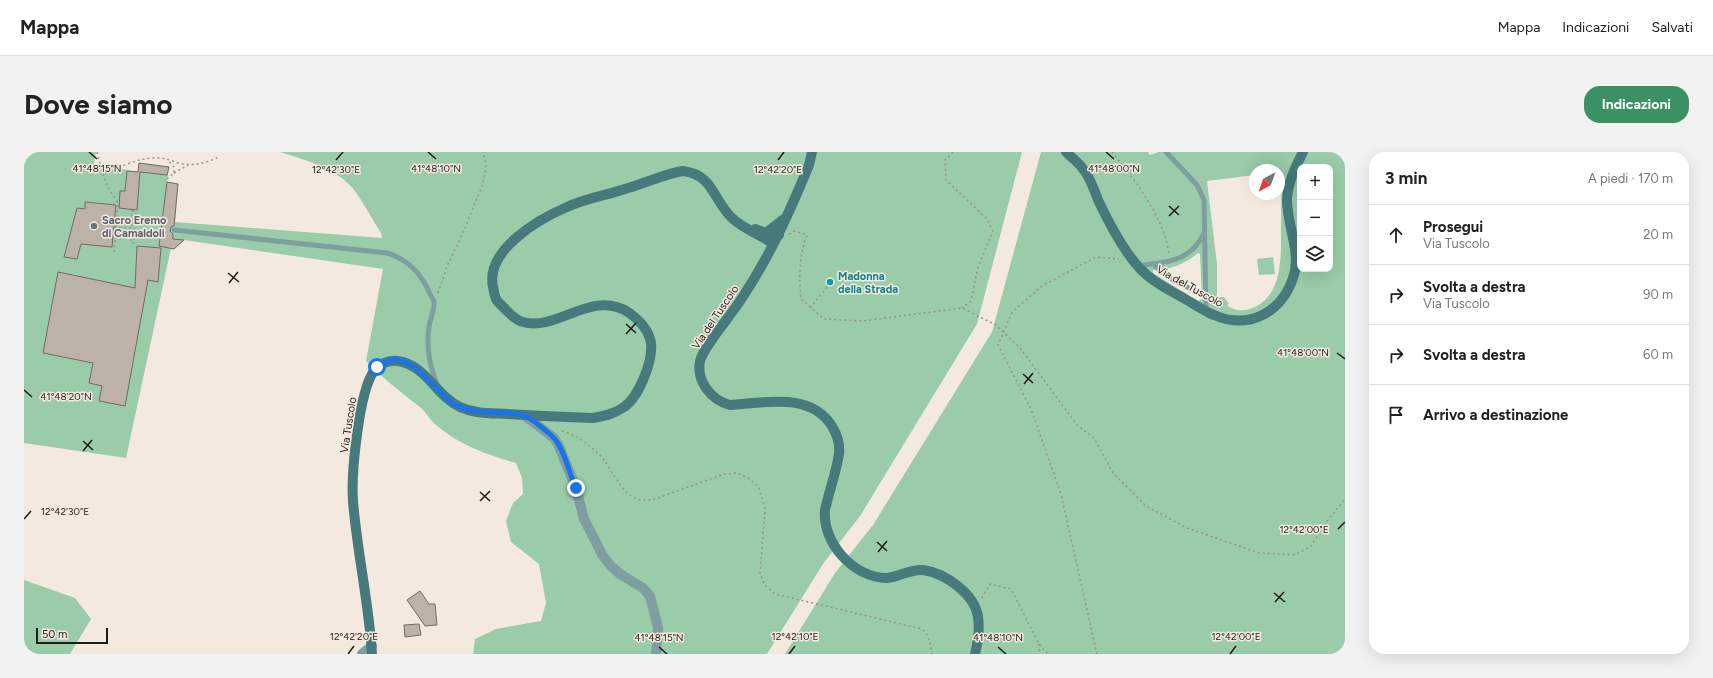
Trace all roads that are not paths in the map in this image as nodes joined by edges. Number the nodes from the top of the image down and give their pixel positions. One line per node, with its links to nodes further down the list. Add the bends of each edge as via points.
1 (812, 152): 5 (street, Via del Tuscolo)
2 (1066, 152): 11 (street, Via del Tuscolo, via 1084,170 1106,216)
3 (1166, 152): 8 (lane, via 1190,176 1201,192 1205,206)
4 (1303, 152): 14 (street, Via del Tuscolo, via 1290,179 1287,201 1296,265 1294,278 1287,291 1279,303 1254,319 1226,319)
5 (788, 214): 6 (street, via 766,233); 9 (street, Via del Tuscolo)
6 (744, 226): 9 (street, via 769,241); 10 (street, via 759,238); 16 (street, Via Tuscolo, via 724,209 708,183 692,172 683,171 568,206 538,221 510,244 496,261 491,279 496,298 510,313 523,322 543,323 591,307 616,307 627,312 644,327 651,342 649,360 638,392 619,410 593,418)
7 (174, 230): 15 (lane, via 396,256 415,269 427,285 434,303 428,345 438,387)
8 (1205, 231): 12 (lane, via 1194,249 1170,262); 13 (lane)
9 (778, 238): 10 (street, Via del Tuscolo)
10 (768, 255): 20 (street, Via del Tuscolo, via 742,299 702,356 700,370 703,383 718,400 730,405 774,401 802,404 821,412 836,432 838,442 839,453 824,520 827,532 841,556 865,573 876,576 886,578 923,570 948,580 960,589 976,608 979,625)
11 (1135, 263): 12 (lane); 14 (street, Via del Tuscolo, via 1146,276 1163,288)
12 (1154, 264): 13 (lane, via 1180,284)
13 (1206, 294): 14 (lane)
14 (1206, 310)
15 (450, 401): 16 (street, Via Tuscolo, via 469,410); 17 (street, Via Tuscolo, via 420,371 400,361 381,364 374,370 368,382 360,417 353,487)
16 (524, 415): 19 (street, via 558,444 576,488 584,519 603,556 620,574 648,592 658,625)
17 (372, 650): 18 (street)
18 (362, 654)
19 (656, 654)
20 (975, 654)

